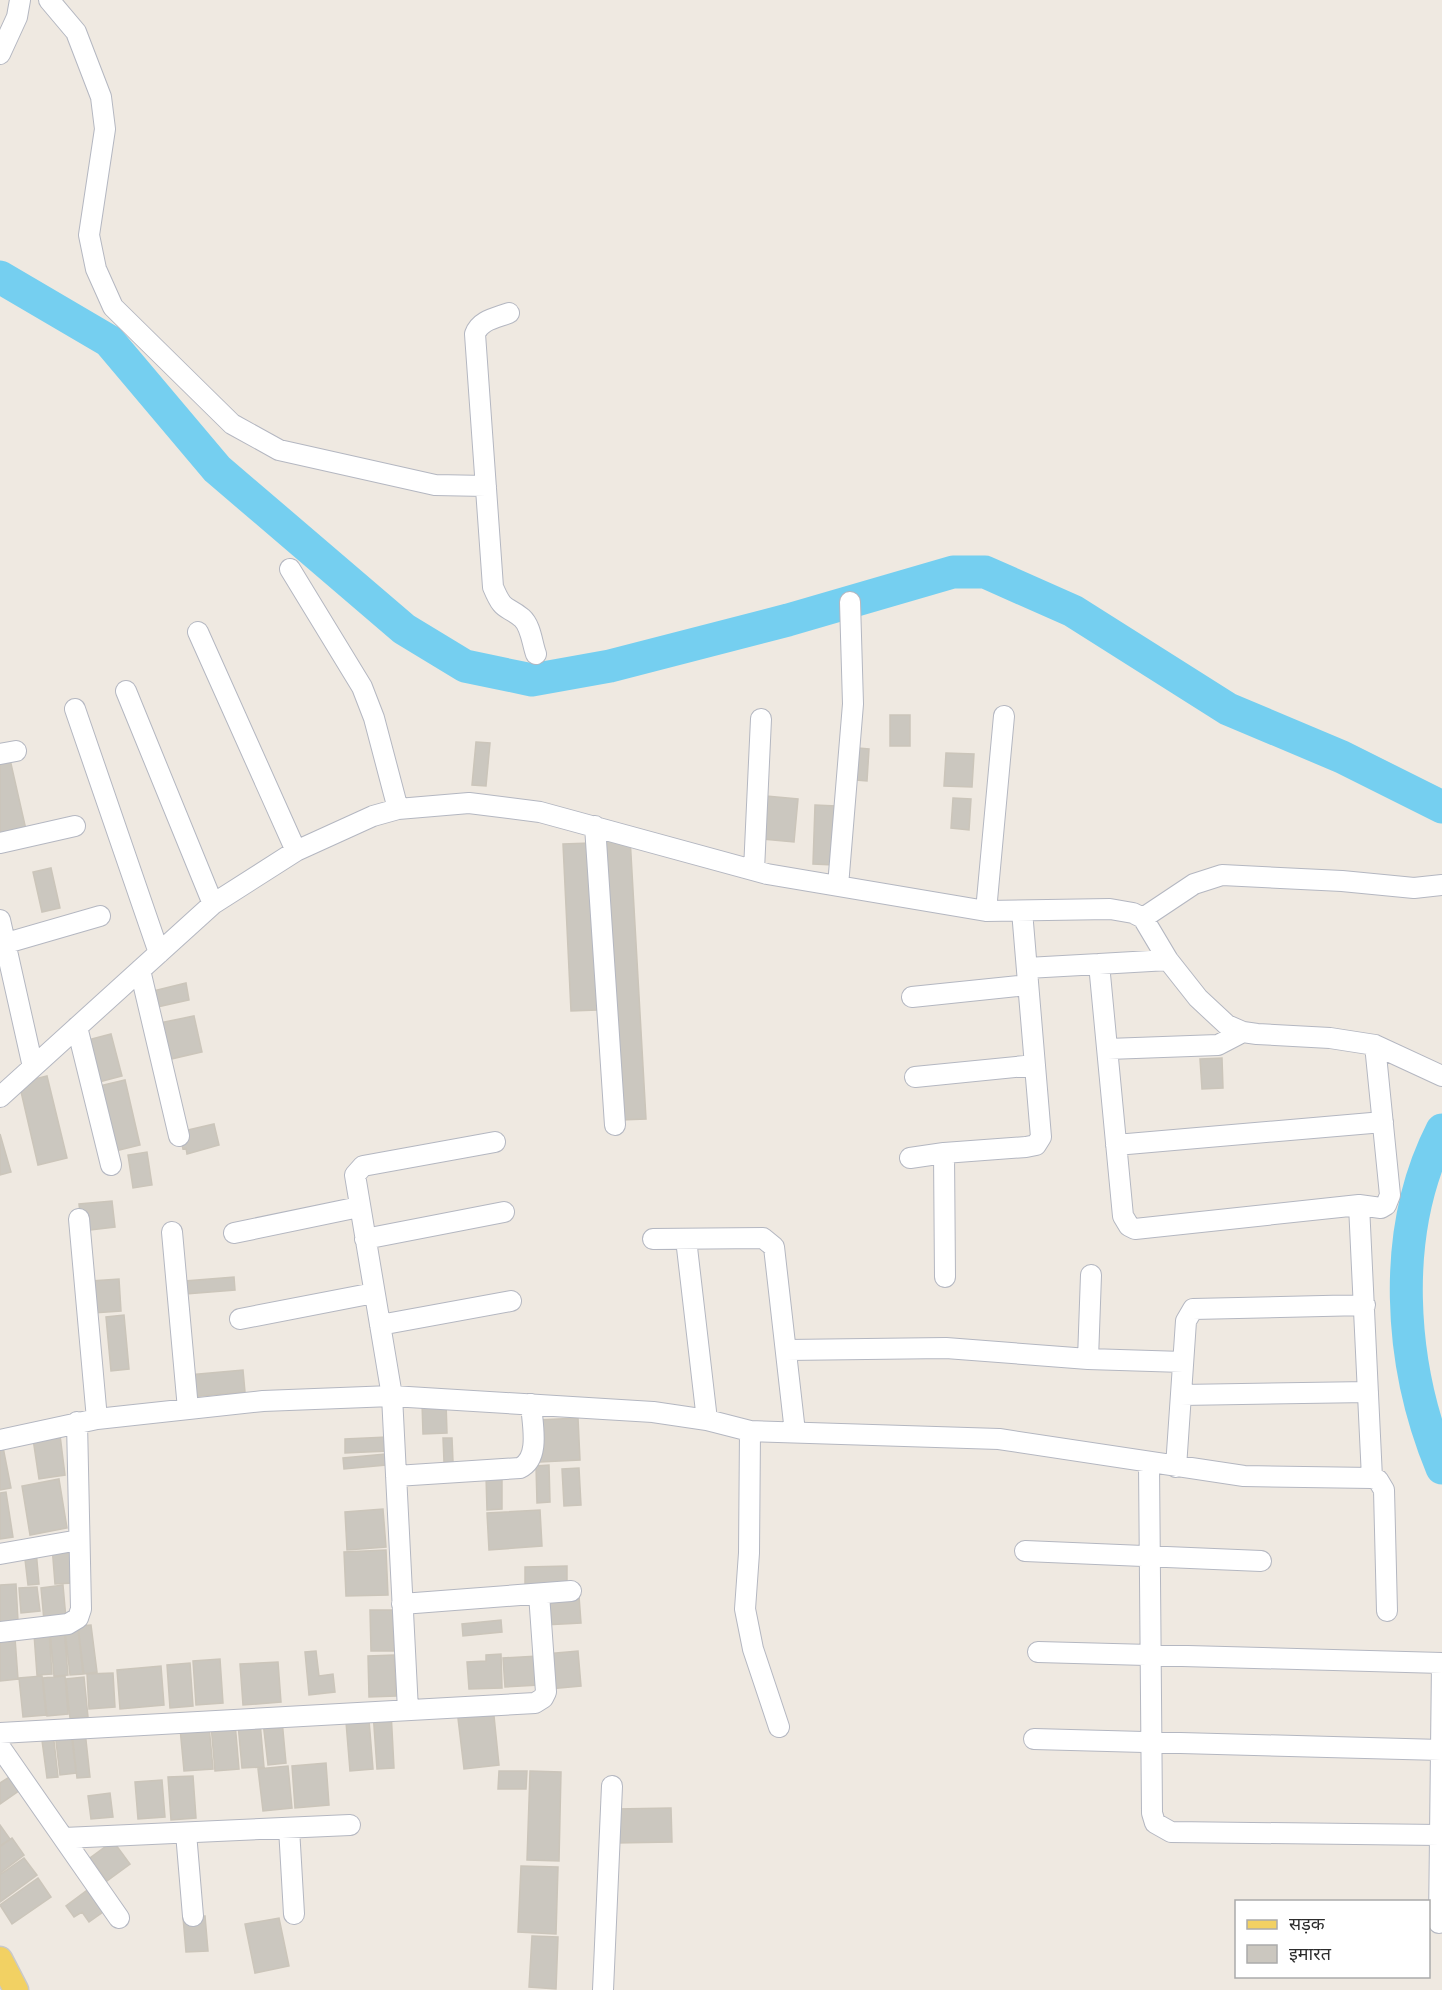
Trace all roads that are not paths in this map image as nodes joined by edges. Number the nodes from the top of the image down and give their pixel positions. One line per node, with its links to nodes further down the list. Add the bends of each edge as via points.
1 (49, 0): 5 (street, via 76,32 101,97 105,129 89,235 96,268 113,307 232,424 256,439 279,450 435,485)
2 (19, 8): 3 (street)
3 (0, 54)
4 (509, 313): 5 (street, via 484,322 475,334)
5 (486, 486): 9 (street, via 494,587 504,609 522,618 528,627)
6 (290, 569): 14 (street, via 362,687)
7 (850, 602): 21 (street, via 853,704)
8 (198, 632): 18 (street)
9 (536, 654)
10 (126, 691): 22 (street)
11 (75, 709): 29 (street)
12 (1004, 716): 24 (street)
13 (761, 719): 19 (street)
14 (398, 809): 16 (street, via 488,804); 18 (street, via 342,828)
15 (75, 826): 17 (street)
16 (595, 826): 19 (street); 45 (street)
17 (0, 843)
18 (296, 851): 22 (street)
19 (754, 870): 21 (street)
20 (1442, 885): 26 (street, via 1414,888 1222,875 1194,884)
21 (838, 886): 24 (street)
22 (213, 904): 29 (street)
23 (1022, 910): 24 (street); 26 (street, via 1110,909); 33 (street)
24 (986, 911)
25 (99, 916): 28 (street)
26 (1143, 918): 30 (street)
27 (0, 920): 28 (street)
28 (3, 944): 40 (street)
29 (159, 953): 32 (street)
30 (1167, 960): 31 (street); 36 (street, via 1215,1015)
31 (1099, 964): 33 (street); 38 (street)
32 (140, 970): 35 (street); 46 (street)
33 (1028, 977): 34 (street); 39 (street)
34 (912, 997)
35 (77, 1027): 40 (street); 51 (street)
36 (1243, 1032): 37 (street); 38 (street, via 1218,1045)
37 (1375, 1045): 41 (street); 44 (street)
38 (1108, 1049): 48 (street)
39 (1035, 1065): 42 (street); 49 (street, via 1041,1137 1036,1144)
40 (33, 1067): 43 (street)
41 (1436, 1073)
42 (915, 1077)
43 (0, 1097)
44 (1383, 1122): 48 (street); 52 (street, via 1389,1201 1381,1208)
45 (615, 1125)
46 (179, 1136)
47 (495, 1142): 53 (street, via 359,1167 354,1181)
48 (1116, 1145): 52 (street, via 1123,1216 1135,1229)
49 (944, 1154): 50 (street); 62 (street)
50 (910, 1158)
51 (111, 1165)
52 (1359, 1205): 65 (street)
53 (359, 1207): 57 (street); 58 (street)
54 (504, 1212): 58 (street)
55 (79, 1219): 76 (street)
56 (172, 1232): 75 (street)
57 (234, 1233)
58 (365, 1239): 63 (street)
59 (653, 1239): 60 (street)
60 (686, 1239): 68 (street, via 769,1241 777,1253); 77 (street)
61 (1091, 1275): 69 (street)
62 (945, 1277)
63 (374, 1293): 66 (street); 67 (street)
64 (511, 1301): 67 (street)
65 (1365, 1305): 70 (street, via 1193,1309 1186,1321); 71 (street)
66 (240, 1319)
67 (380, 1325): 73 (street)
68 (787, 1350): 69 (street, via 946,1348); 80 (street)
69 (1088, 1359): 70 (street)
70 (1183, 1362): 72 (street)
71 (1368, 1392): 72 (street); 85 (street)
72 (1181, 1395): 83 (street)
73 (392, 1396): 74 (street); 75 (street, via 263,1401); 84 (street)
74 (531, 1404): 77 (street, via 653,1412); 84 (street, via 533,1451 526,1466)
75 (188, 1409): 76 (street)
76 (97, 1419): 78 (street)
77 (707, 1420): 79 (street)
78 (77, 1422): 81 (street); 86 (street)
79 (750, 1431): 80 (street); 100 (street, via 745,1609 753,1649)
80 (795, 1432): 82 (street, via 999,1439)
81 (0, 1440)
82 (1149, 1463): 83 (street); 89 (street)
83 (1176, 1467): 85 (street, via 1244,1476)
84 (396, 1476): 93 (street)
85 (1372, 1478): 94 (street, via 1384,1490)
86 (79, 1540): 88 (street); 95 (street, via 78,1618 68,1624)
87 (1025, 1551): 89 (street)
88 (0, 1554)
89 (1149, 1558): 90 (street); 97 (street)
90 (1261, 1561)
91 (571, 1591): 92 (street)
92 (539, 1594): 93 (street); 99 (street, via 546,1692 543,1698 535,1703)
93 (402, 1604): 99 (street)
94 (1387, 1611)
95 (0, 1632)
96 (1038, 1652): 97 (street)
97 (1149, 1655): 98 (street); 103 (street)
98 (1442, 1664): 105 (street)
99 (408, 1710): 101 (street)
100 (779, 1727)
101 (0, 1733)
102 (1034, 1739): 103 (street)
103 (1151, 1742): 105 (street); 110 (street, via 1152,1813 1162,1829)
104 (0, 1747): 111 (street)
105 (1441, 1750): 110 (street)
106 (612, 1786): 118 (street)
107 (350, 1824): 108 (street)
108 (289, 1828): 109 (street); 112 (street)
109 (186, 1833): 111 (street); 113 (street)
110 (1440, 1835): 115 (street)
111 (64, 1839): 114 (street)
112 (294, 1914)
113 (193, 1916)
114 (119, 1918)
115 (1439, 1923)
116 (0, 1959): 117 (main road)
117 (16, 1990)
118 (603, 1990)

